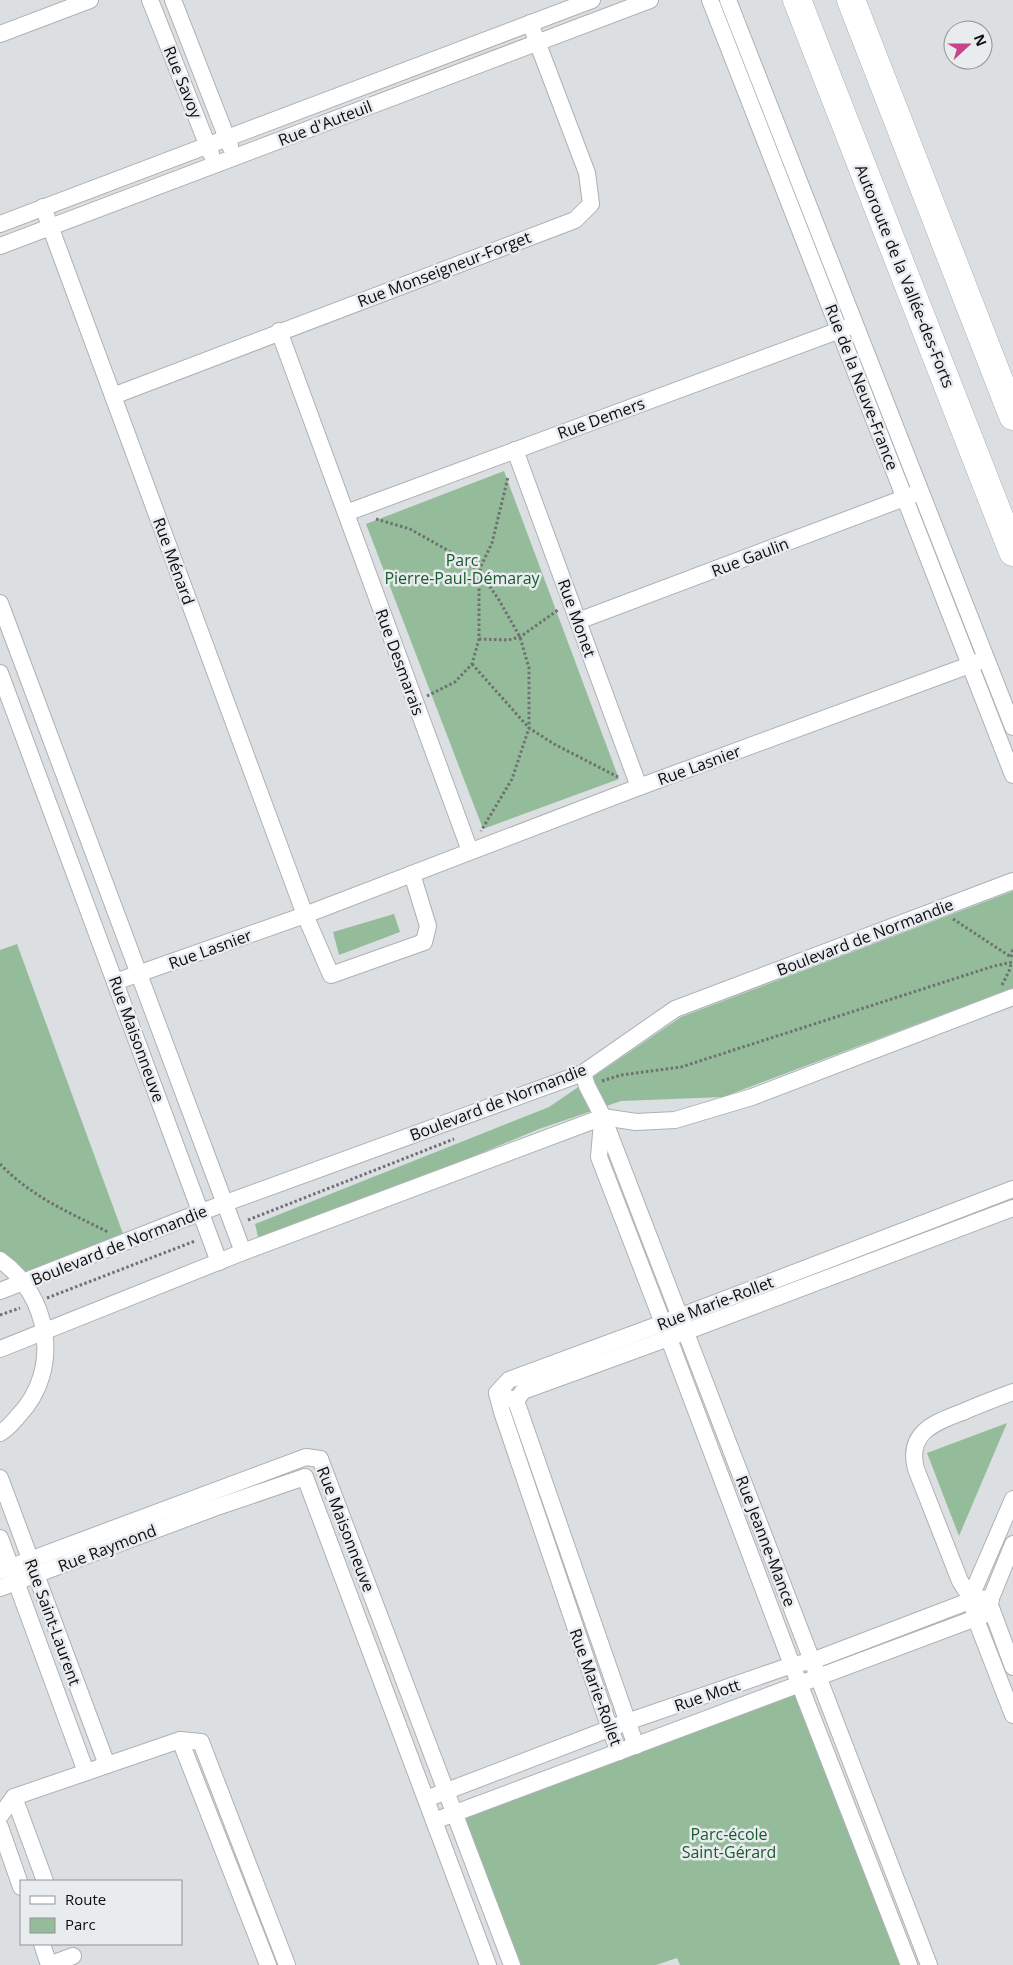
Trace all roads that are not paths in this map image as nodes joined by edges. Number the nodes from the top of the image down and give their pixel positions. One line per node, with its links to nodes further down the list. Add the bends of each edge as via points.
1 (90, 0): 11 (street)
2 (150, 0): 14 (street, Rue Savoy)
3 (174, 0): 13 (street, Rue Savoy)
4 (592, 0): 10 (street, Rue d'Auteuil)
5 (650, 0): 12 (street, Rue d'Auteuil)
6 (710, 0): 22 (street, Rue de la Neuve-France)
7 (728, 0): 21 (street, Rue de la Neuve-France)
8 (797, 0): 30 (highway, Autoroute de la Vallée-des-Forts)
9 (851, 0): 25 (highway)
10 (530, 23): 12 (street, Rue Monseigneur-Forget); 13 (street, Rue d'Auteuil)
11 (0, 34)
12 (537, 42): 15 (street, Rue d'Auteuil); 23 (street, Rue Monseigneur-Forget, via 588,173 591,204 575,220)
13 (227, 137): 14 (street, Rue d'Auteuil); 15 (street, Rue Savoy)
14 (207, 145): 16 (street, Rue Savoy); 17 (street, Rue d'Auteuil)
15 (234, 157): 16 (street, Rue d'Auteuil)
16 (215, 165): 19 (street, Rue d'Auteuil)
17 (43, 207): 18 (street, Rue d'Auteuil); 19 (street, Rue Ménard)
18 (0, 224)
19 (51, 227): 20 (street, Rue d'Auteuil); 24 (street, Rue Ménard)
20 (0, 246)
21 (855, 324): 22 (street, Rue Demers); 27 (street, Rue de la Neuve-France)
22 (839, 330): 26 (street, Rue Demers); 28 (street, Rue de la Neuve-France)
23 (279, 332): 24 (street, Rue Monseigneur-Forget); 29 (street, Rue Desmarais)
24 (113, 396): 45 (street, Rue Ménard)
25 (1013, 416)
26 (515, 450): 29 (street, Rue Demers); 32 (street, Rue Monet)
27 (921, 492): 28 (street, Rue Gaulin); 34 (street, Rue de la Neuve-France)
28 (905, 498): 32 (street, Rue Gaulin); 35 (street, Rue de la Neuve-France)
29 (349, 512): 42 (street, Rue Desmarais)
30 (1013, 552)
31 (0, 603): 33 (street, Rue Maisonneuve)
32 (578, 621): 39 (street, Rue Monet)
33 (4, 628): 40 (street, Rue Maisonneuve)
34 (986, 659): 35 (street, Rue Lasnier); 37 (street, Rue de la Neuve-France)
35 (970, 666): 38 (street, Rue de la Neuve-France); 39 (street, Rue Lasnier)
36 (0, 673): 41 (street, Rue Maisonneuve)
37 (1013, 727)
38 (1013, 774)
39 (639, 787): 42 (street, Rue Lasnier)
40 (77, 808): 41 (street); 46 (street, Rue Maisonneuve)
41 (54, 817): 47 (street, Rue Maisonneuve)
42 (470, 851): 43 (street, Rue Lasnier)
43 (412, 874): 45 (street, Rue Lasnier); 45 (street, via 428,926 424,942 331,975)
44 (1013, 881): 49 (street, Boulevard de Normandie, via 675,1009)
45 (305, 915): 46 (street, Rue Lasnier)
46 (139, 974): 47 (street, Rue Lasnier); 52 (street, Rue Maisonneuve)
47 (115, 982): 54 (street, Rue Maisonneuve)
48 (1005, 995): 50 (street, via 752,1097 675,1120 636,1122)
49 (585, 1079): 50 (street, Rue Jeanne-Mance); 52 (street, Boulevard de Normandie)
50 (603, 1117): 57 (street); 62 (street, Rue Jeanne-Mance); 63 (street, Rue Jeanne-Mance, via 599,1157)
51 (1013, 1189): 55 (street, Rue Marie-Rollet)
52 (224, 1203): 54 (street, Boulevard de Normandie); 57 (street, Rue Maisonneuve)
53 (1013, 1208): 56 (street, Rue Marie-Rollet)
54 (201, 1212): 59 (street, Rue Maisonneuve); 60 (street, Boulevard de Normandie)
55 (936, 1218): 56 (street); 62 (street, Rue Marie-Rollet)
56 (942, 1235): 65 (street, Rue Marie-Rollet)
57 (243, 1252): 59 (street)
58 (0, 1260): 60 (street)
59 (220, 1262): 64 (street)
60 (24, 1283): 61 (street, Boulevard de Normandie); 64 (street, via 36,1302)
61 (0, 1292)
62 (680, 1316): 63 (street, Rue Marie-Rollet); 65 (street, Rue Jeanne-Mance)
63 (666, 1330): 65 (street, Rue Marie-Rollet); 68 (street, Rue Marie-Rollet, via 509,1380); 69 (street, Rue Marie-Rollet, via 523,1391); 85 (street, Rue Jeanne-Mance)
64 (45, 1332): 66 (street); 70 (street, via 44,1367 38,1387 29,1405)
65 (686, 1332): 84 (street, Rue Jeanne-Mance)
66 (0, 1349)
67 (1013, 1392): 81 (street, via 932,1424 915,1446 916,1469 960,1581)
68 (498, 1393): 69 (street); 91 (street, Rue Marie-Rollet)
69 (516, 1401): 90 (street, Rue Marie-Rollet)
70 (0, 1434)
71 (320, 1459): 72 (street, Rue Maisonneuve); 75 (street, Rue Raymond, via 306,1456); 97 (street, Rue Maisonneuve)
72 (305, 1477): 75 (street, Rue Raymond); 99 (street, Rue Maisonneuve)
73 (0, 1478): 78 (street, Rue Saint-Laurent)
74 (1013, 1499): 81 (street)
75 (211, 1500): 78 (street, Rue Raymond)
76 (0, 1538): 79 (street, Rue Saint-Laurent)
77 (1013, 1544): 82 (street)
78 (33, 1567): 79 (street, Rue Raymond); 95 (street, Rue Saint-Laurent)
79 (9, 1573): 80 (street, Rue Raymond); 96 (street, Rue Saint-Laurent)
80 (0, 1588)
81 (972, 1600): 82 (street, Rue Mott); 83 (street); 84 (street, Rue Mott)
82 (991, 1605): 83 (street, Rue Mott); 86 (street)
83 (975, 1617): 87 (street, Rue Mott); 89 (street)
84 (812, 1660): 85 (street, Rue Mott); 87 (street, Rue Jeanne-Mance)
85 (792, 1665): 88 (street, Rue Jeanne-Mance); 90 (street, Rue Mott)
86 (1013, 1666)
87 (818, 1677): 88 (street, Rue Mott); 116 (street, Rue Jeanne-Mance)
88 (801, 1685): 93 (street, Rue Mott); 115 (street, Rue Jeanne-Mance)
89 (1013, 1715)
90 (627, 1722): 91 (street, Rue Mott); 93 (street, Rue Marie-Rollet)
91 (610, 1729): 94 (street, Rue Marie-Rollet); 97 (street, Rue Mott)
92 (180, 1740): 95 (street); 106 (street, via 201,1742); 107 (street)
93 (636, 1746): 94 (street, Rue Mott)
94 (619, 1752): 100 (street, Rue Mott)
95 (107, 1765): 96 (street)
96 (86, 1772): 98 (street)
97 (446, 1791): 99 (street, Rue Mott); 100 (street, Rue Maisonneuve)
98 (14, 1797): 101 (street); 104 (street)
99 (426, 1799): 102 (street, Rue Maisonneuve)
100 (454, 1814): 102 (street, Rue Mott); 114 (street, Rue Maisonneuve)
101 (0, 1816)
102 (434, 1821): 113 (street, Rue Maisonneuve)
103 (0, 1827): 105 (street)
104 (45, 1880)
105 (20, 1883)
106 (258, 1889): 107 (street); 112 (street)
107 (241, 1895): 111 (street)
108 (42, 1945): 110 (street)
109 (72, 1955): 110 (street)
110 (49, 1965)
111 (268, 1965)
112 (287, 1965)
113 (488, 1965)
114 (512, 1965)
115 (909, 1965)
116 (928, 1965)

